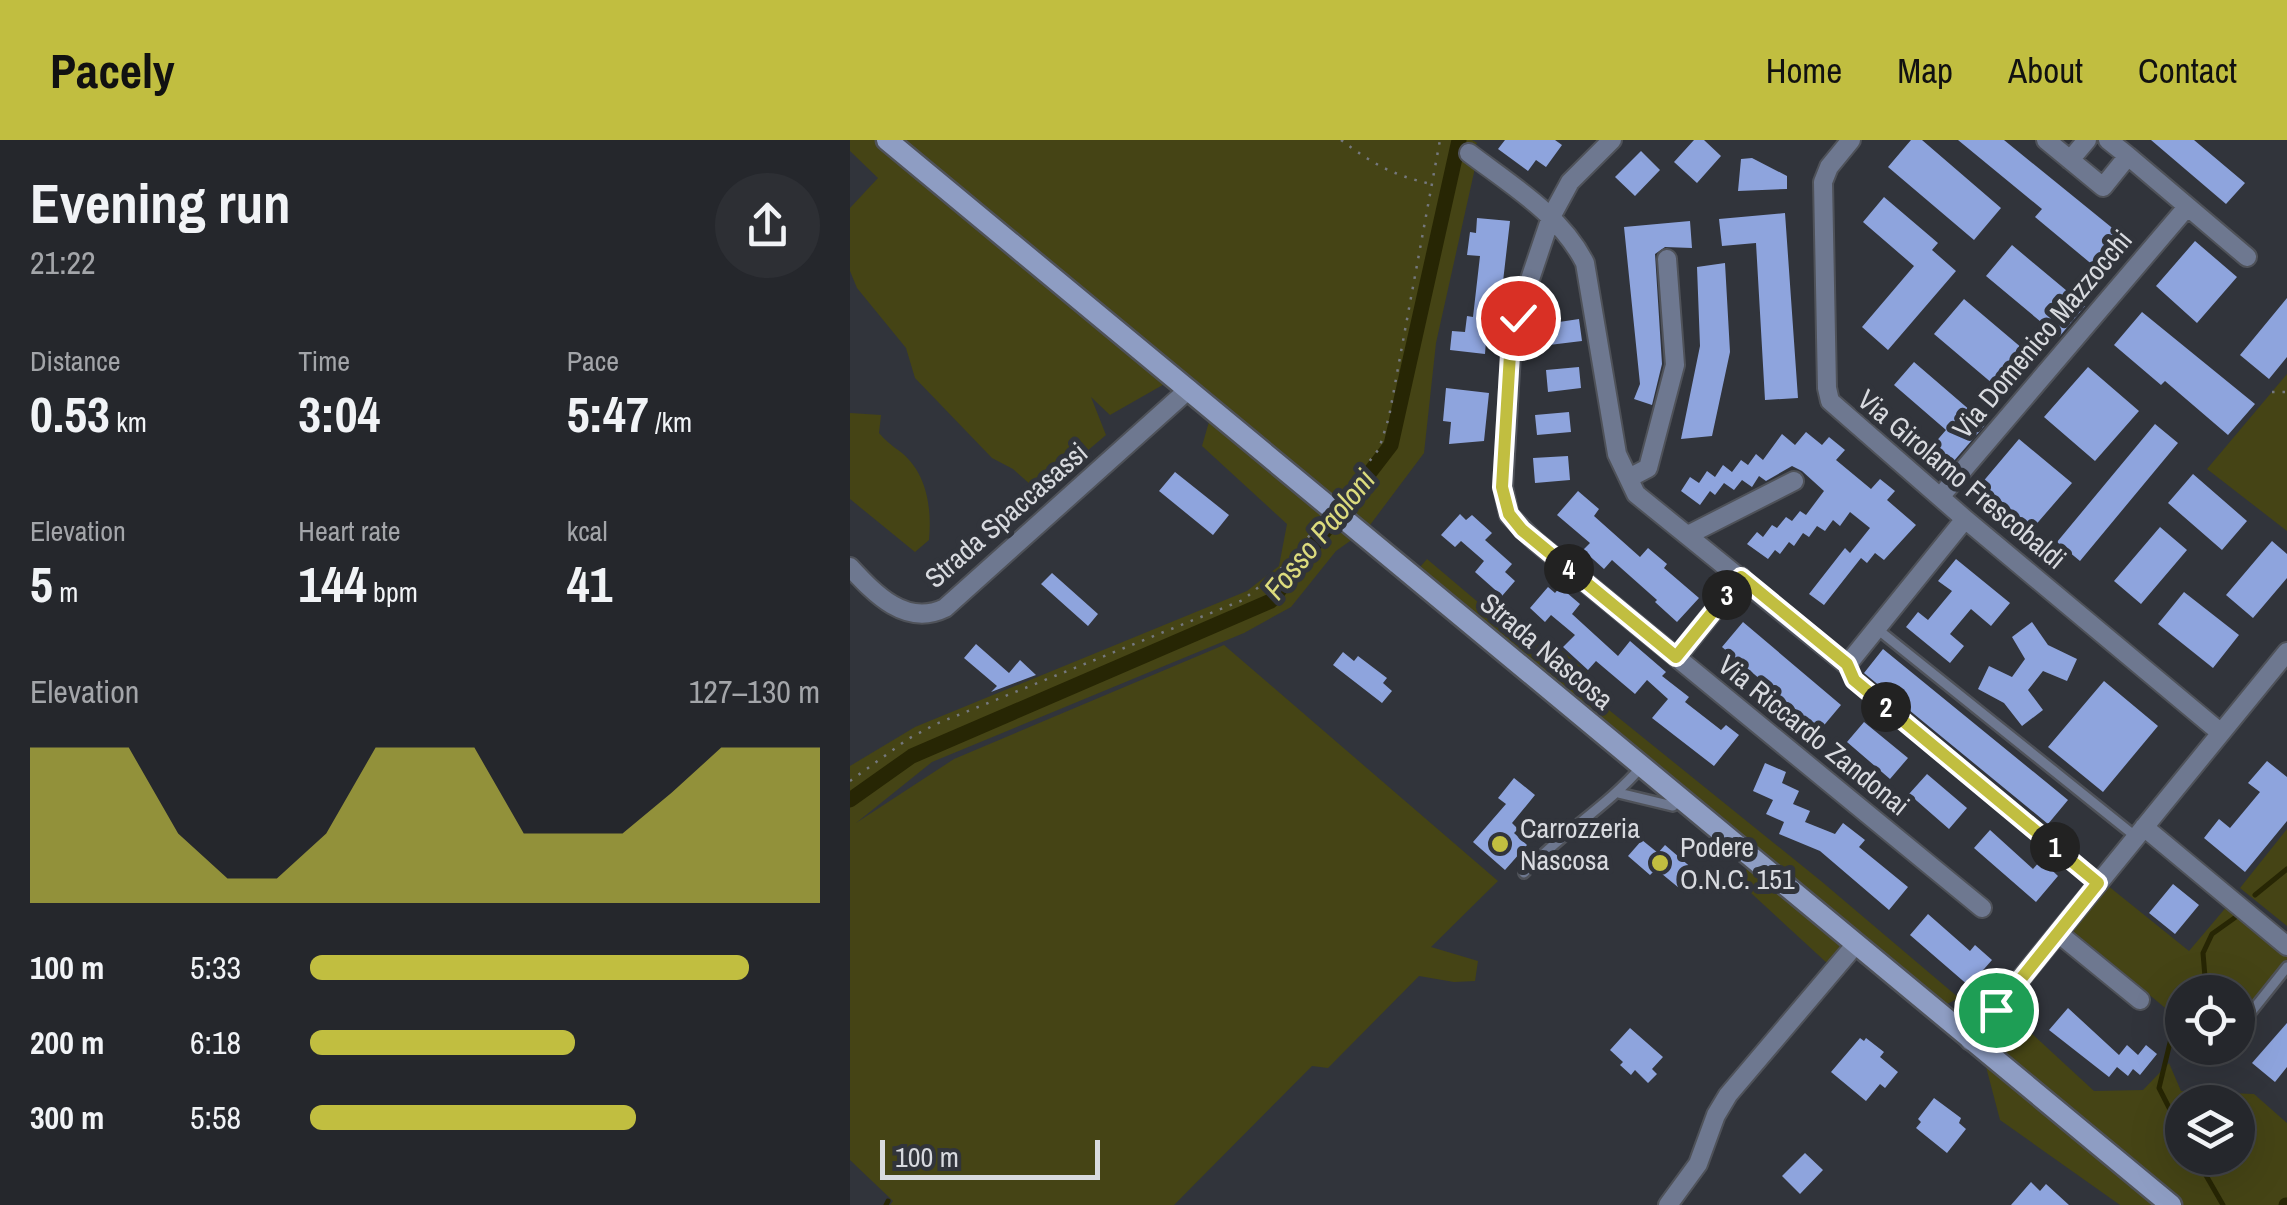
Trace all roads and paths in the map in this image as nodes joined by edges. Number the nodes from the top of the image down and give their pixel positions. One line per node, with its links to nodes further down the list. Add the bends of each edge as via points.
1 (887, 140): 17 (street, Strada Nascosa)
2 (1342, 140): 12 (path, via 1374,165)
3 (1440, 140): 12 (path)
4 (1612, 140): 14 (street, Via Riccardo Zandonai, via 1570,182)
5 (1851, 140): 22 (street, Via Girolamo Frescobaldi, via 1823,182 1827,388 1830,400)
6 (2046, 140): 11 (street)
7 (2087, 140): 11 (street)
8 (2108, 140): 10 (street)
9 (1470, 153): 14 (street)
10 (2128, 156): 11 (street, via 2102,187); 13 (street)
11 (2070, 160)
12 (1432, 184): 23 (path, via 1390,417 1379,449)
13 (2187, 207): 15 (street); 22 (street, Via Domenico Mazzocchi)
14 (1551, 217): 20 (street, via 1585,263 1617,454); 30 (street, Via Riccardo Zandonai, via 1510,354 1502,487 1509,514)
15 (2247, 258)
16 (1667, 259): 20 (street, via 1675,365 1648,468)
17 (1188, 389): 23 (street, Strada Nascosa); 26 (street, Strada Spaccasassi, via 945,608 924,616 906,612)
18 (2272, 392): 19 (path)
19 (2287, 392)
20 (1628, 478): 25 (street, via 1636,494)
21 (1794, 482): 25 (street)
22 (1940, 498): 24 (street, Via Girolamo Frescobaldi)
23 (1336, 512): 33 (street, Strada Nascosa); 34 (path, via 1243,600 936,724)
24 (1965, 519): 28 (street); 32 (street, Via Girolamo Frescobaldi)
25 (1688, 535): 27 (street)
26 (850, 566)
27 (1741, 577): 30 (street); 31 (street)
28 (1876, 628): 31 (street); 37 (lane)
29 (2287, 652): 32 (street)
30 (1676, 657): 40 (street, Via Riccardo Zandonai)
31 (1847, 664): 39 (lane, via 1854,680)
32 (2222, 732): 37 (street)
33 (1642, 766): 35 (lane); 36 (street, Strada Nascosa)
34 (850, 781)
35 (1619, 793): 36 (lane, via 1673,806); 38 (lane)
36 (1679, 798): 42 (street, Strada Nascosa)
37 (2140, 832): 39 (street); 43 (street)
38 (1524, 873)
39 (2098, 883): 41 (street)
40 (1982, 908)
41 (2058, 933): 45 (street); 47 (street)
42 (1856, 944): 47 (street, Strada Nascosa); 48 (street, via 1728,1095 1694,1171)
43 (2287, 946)
44 (2287, 967): 46 (lane)
45 (2140, 1000)
46 (2255, 1007)
47 (1970, 1041): 49 (street, Strada Nascosa)
48 (1668, 1205)
49 (2172, 1205)

